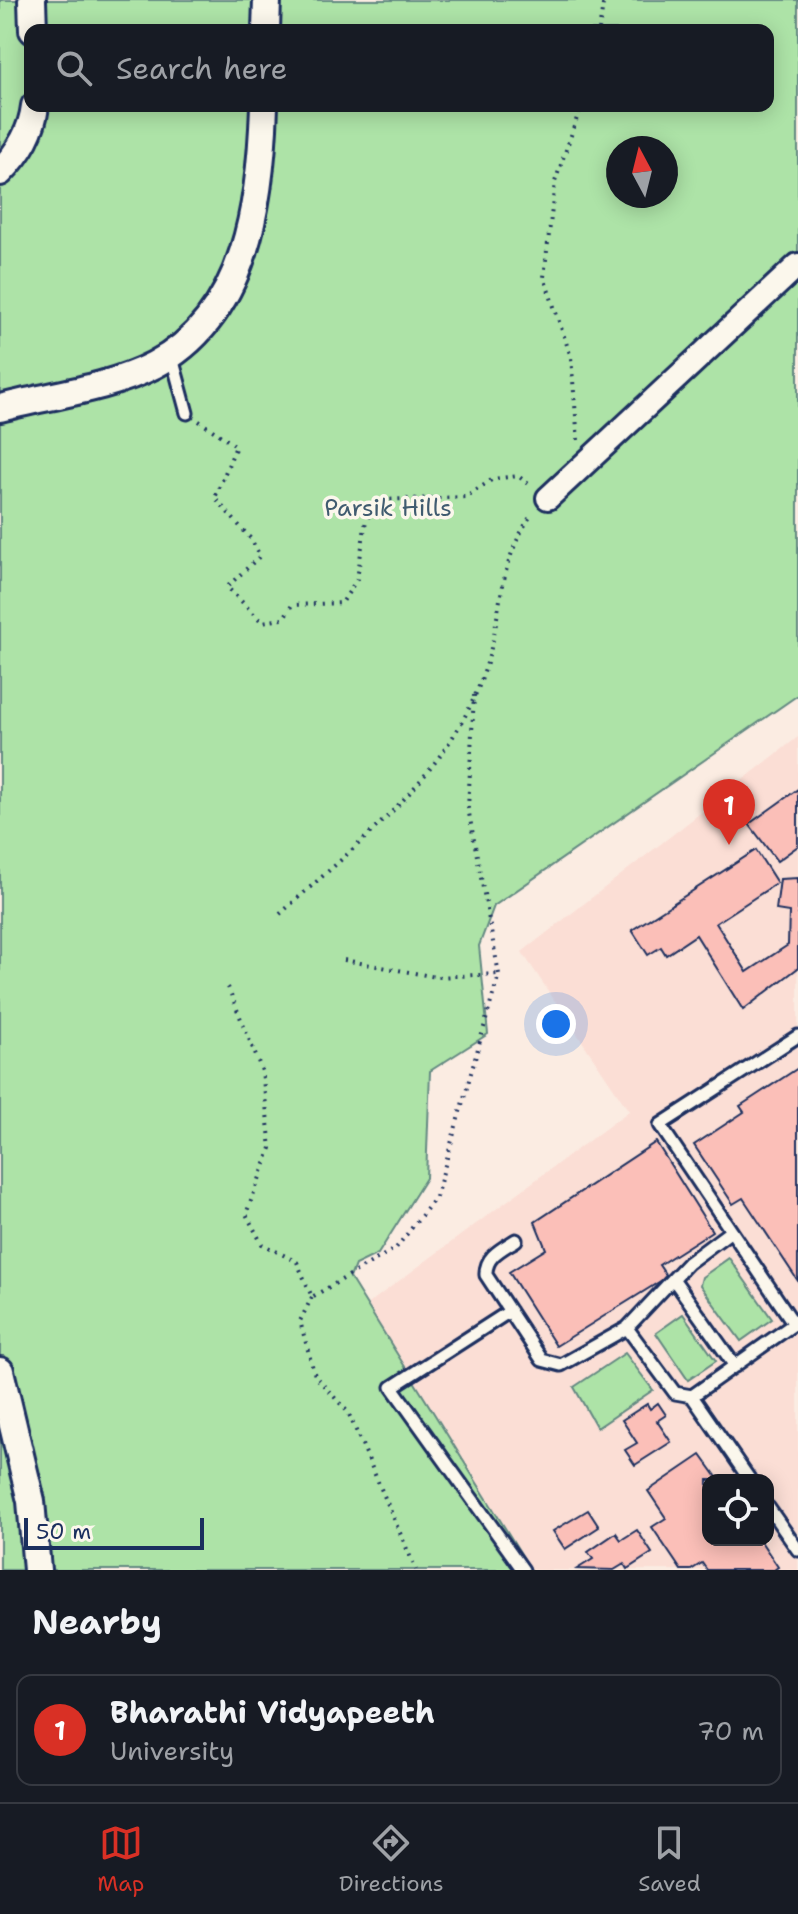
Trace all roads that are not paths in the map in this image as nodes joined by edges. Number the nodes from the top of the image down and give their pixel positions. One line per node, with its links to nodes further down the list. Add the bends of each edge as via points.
1 (32, 0): 3 (street)
2 (267, 0): 4 (street)
3 (33, 24)
4 (266, 24)
5 (33, 112): 7 (street, via 26,138)
6 (264, 112): 9 (street, via 260,185 245,251 214,309)
7 (0, 172)
8 (798, 265): 12 (street)
9 (170, 354): 10 (street, via 129,376); 11 (lane)
10 (0, 408)
11 (187, 413)
12 (548, 498)
13 (798, 1036): 14 (lane, via 660,1125)
14 (731, 1231): 16 (lane); 18 (lane)
15 (516, 1240): 17 (lane, via 485,1266)
16 (674, 1280): 19 (lane); 20 (lane)
17 (510, 1311): 19 (lane, via 542,1360 551,1365 561,1365); 27 (lane, via 392,1387)
18 (796, 1323): 20 (lane)
19 (627, 1328): 22 (lane, via 675,1393)
20 (735, 1366): 22 (lane)
21 (0, 1371): 26 (street, via 31,1501)
22 (692, 1396): 23 (lane)
23 (746, 1474)
24 (774, 1516): 25 (lane)
25 (798, 1550)
26 (37, 1570)
27 (523, 1570)

